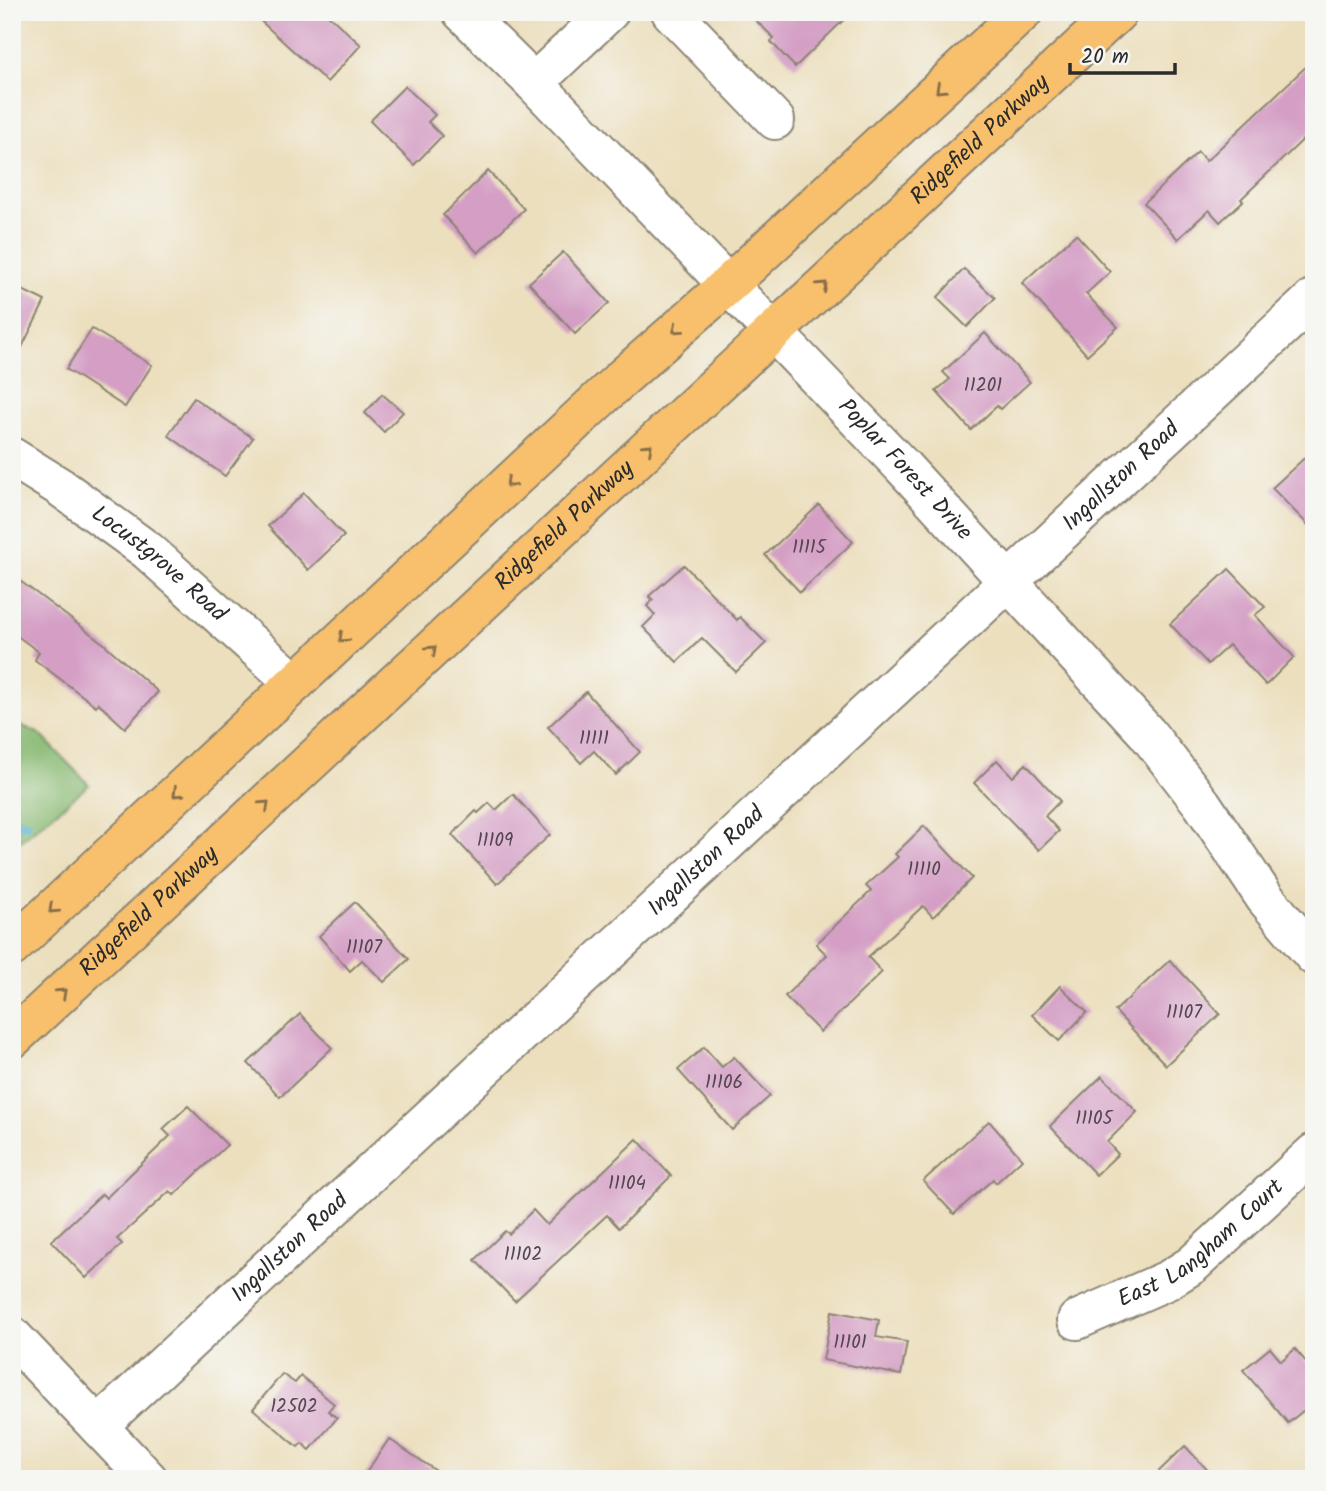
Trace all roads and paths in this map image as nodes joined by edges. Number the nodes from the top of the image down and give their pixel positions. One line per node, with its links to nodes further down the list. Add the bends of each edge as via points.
1 (462, 12): 6 (street, Poplar Forest Drive)
2 (609, 12): 6 (street)
3 (671, 12): 7 (street)
4 (1023, 12): 8 (main road, one-way to 8)
5 (1118, 12): 10 (main road, Ridgefield Parkway, one-way to 5)
6 (534, 83): 8 (street, Poplar Forest Drive)
7 (775, 120)
8 (729, 284): 10 (street, Poplar Forest Drive); 13 (main road, one-way to 13)
9 (1314, 298): 12 (street, Ingallston Road)
10 (773, 332): 12 (street, Poplar Forest Drive); 16 (main road, Ridgefield Parkway, one-way to 10)
11 (12, 457): 13 (street, Locustgrove Road, via 148,551)
12 (1008, 582): 15 (street, Poplar Forest Drive, via 1147,733 1265,898); 20 (street, Ingallston Road)
13 (295, 683): 14 (main road, one-way to 14)
14 (12, 947)
15 (1314, 956)
16 (12, 1039)
17 (1314, 1153): 18 (street, East Langham Court, via 1192,1265)
18 (1077, 1320)
19 (12, 1336): 20 (street)
20 (98, 1426): 21 (street)
21 (148, 1479)

